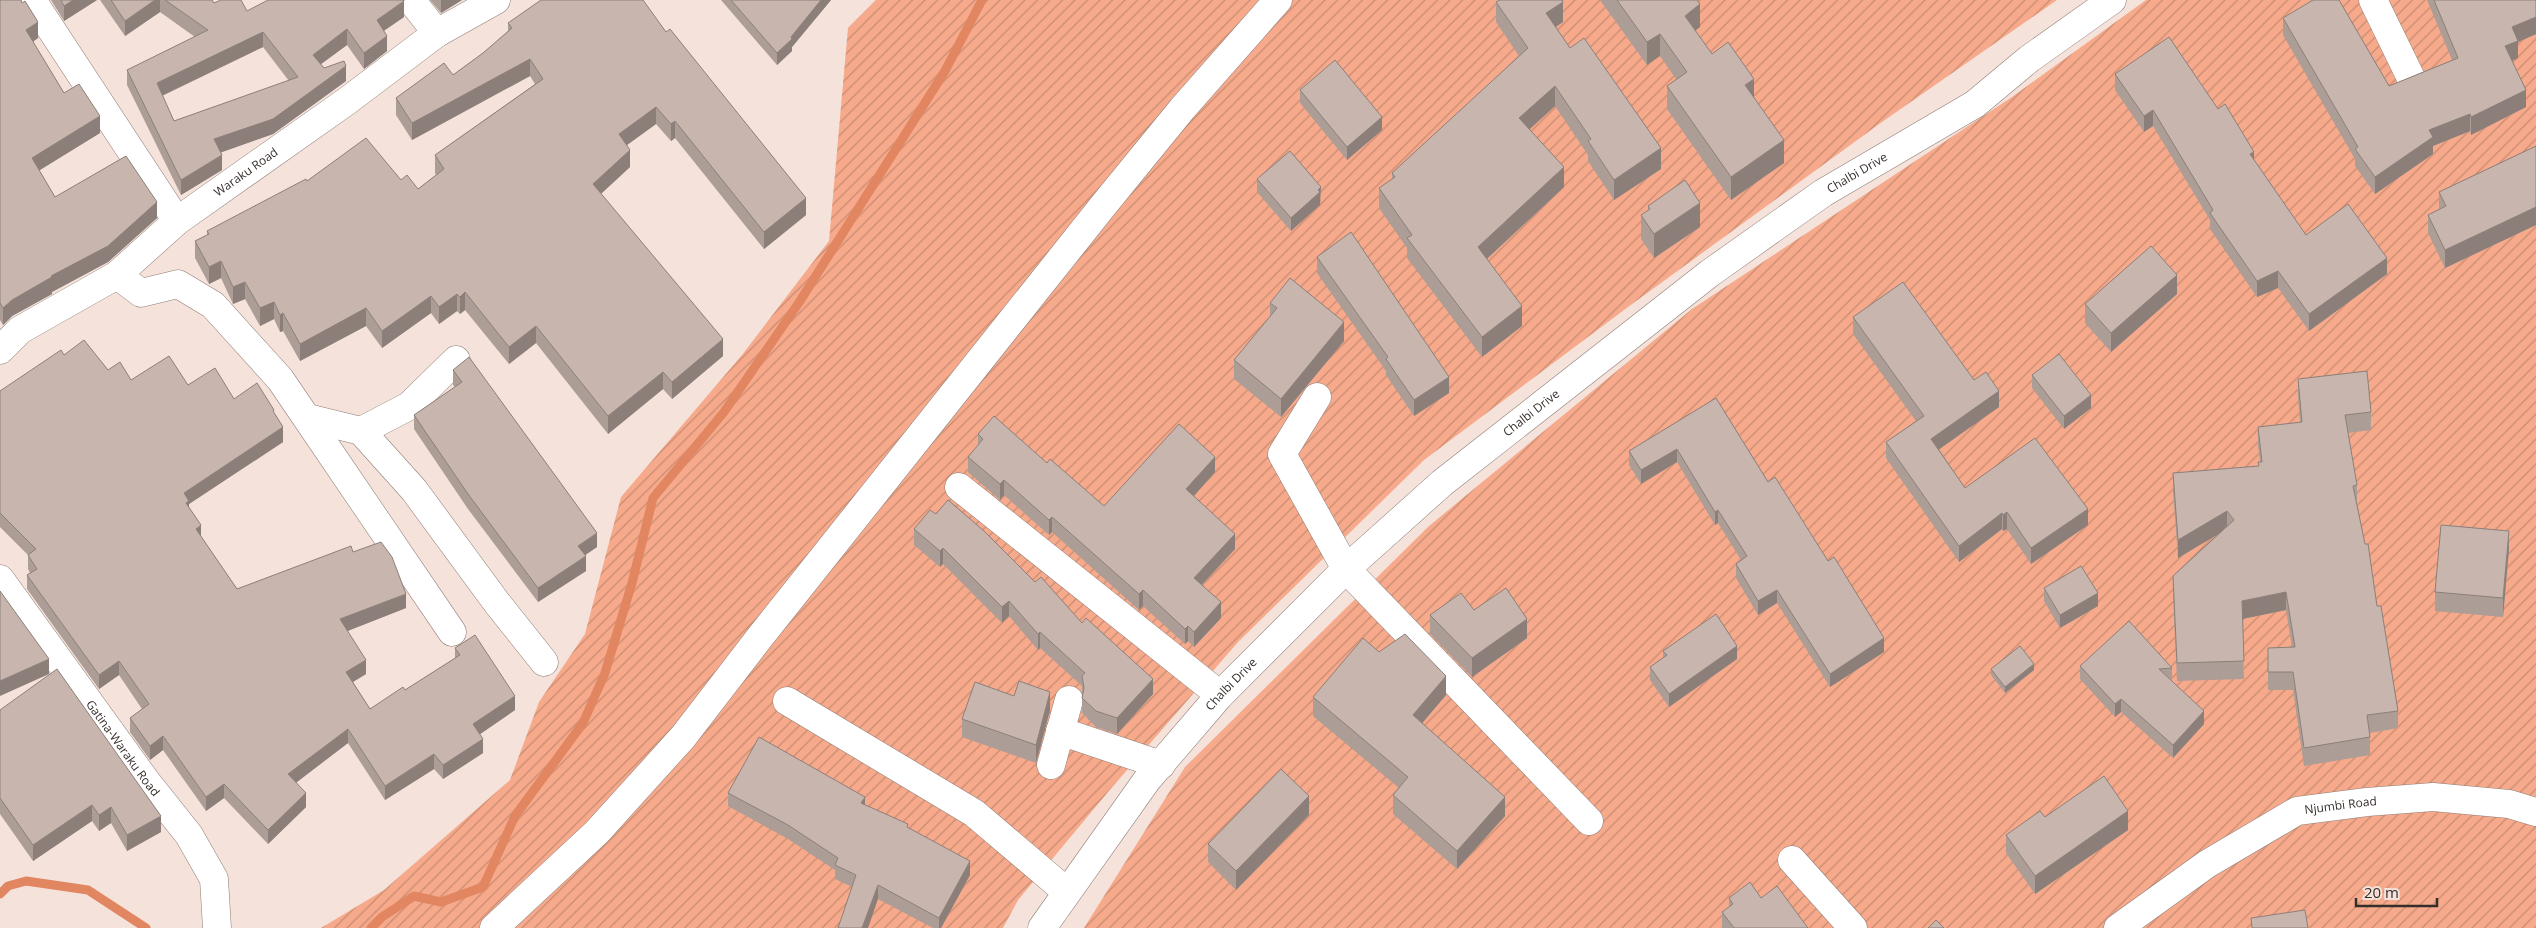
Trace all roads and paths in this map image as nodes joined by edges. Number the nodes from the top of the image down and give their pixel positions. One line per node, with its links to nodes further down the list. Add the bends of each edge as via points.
1 (32, 0): 9 (street)
2 (411, 0): 7 (street)
3 (496, 0): 7 (street, Waraku Road)
4 (1278, 0): 32 (street, via 1182,109 1108,200 683,737 597,832)
5 (2112, 0): 17 (street, Chalbi Drive, via 2029,59 1975,104 1824,193 1710,273 1442,483)
6 (2373, 0): 8 (street)
7 (437, 33): 9 (street, Waraku Road)
8 (2410, 76)
9 (177, 221): 10 (street, Waraku Road)
10 (118, 275): 11 (street, Waraku Road, via 20,330); 14 (street, via 141,293 178,284 213,305 280,379)
11 (0, 350)
12 (456, 360): 15 (street, via 409,406)
13 (1318, 397): 17 (street, via 1282,454)
14 (308, 418): 15 (street); 19 (street)
15 (361, 431): 20 (street, via 414,490)
16 (959, 487): 21 (street)
17 (1346, 569): 21 (street, Chalbi Drive); 28 (street)
18 (0, 579): 31 (street, Gatina-Waraku Road, via 146,781 189,835 214,879)
19 (452, 632)
20 (544, 662)
21 (1220, 695): 26 (street, Chalbi Drive)
22 (1069, 700): 24 (street)
23 (787, 701): 30 (street, via 974,813)
24 (1060, 731): 25 (street); 26 (street)
25 (1051, 765)
26 (1161, 765): 30 (street, Chalbi Drive)
27 (2536, 812): 35 (street, Njumbi Road, via 2509,804 2433,797 2297,811 2207,864)
28 (1589, 821)
29 (1792, 860): 34 (street)
30 (1067, 892): 33 (street, Chalbi Drive)
31 (217, 925)
32 (494, 928)
33 (1042, 928)
34 (1853, 928)
35 (2118, 928)

